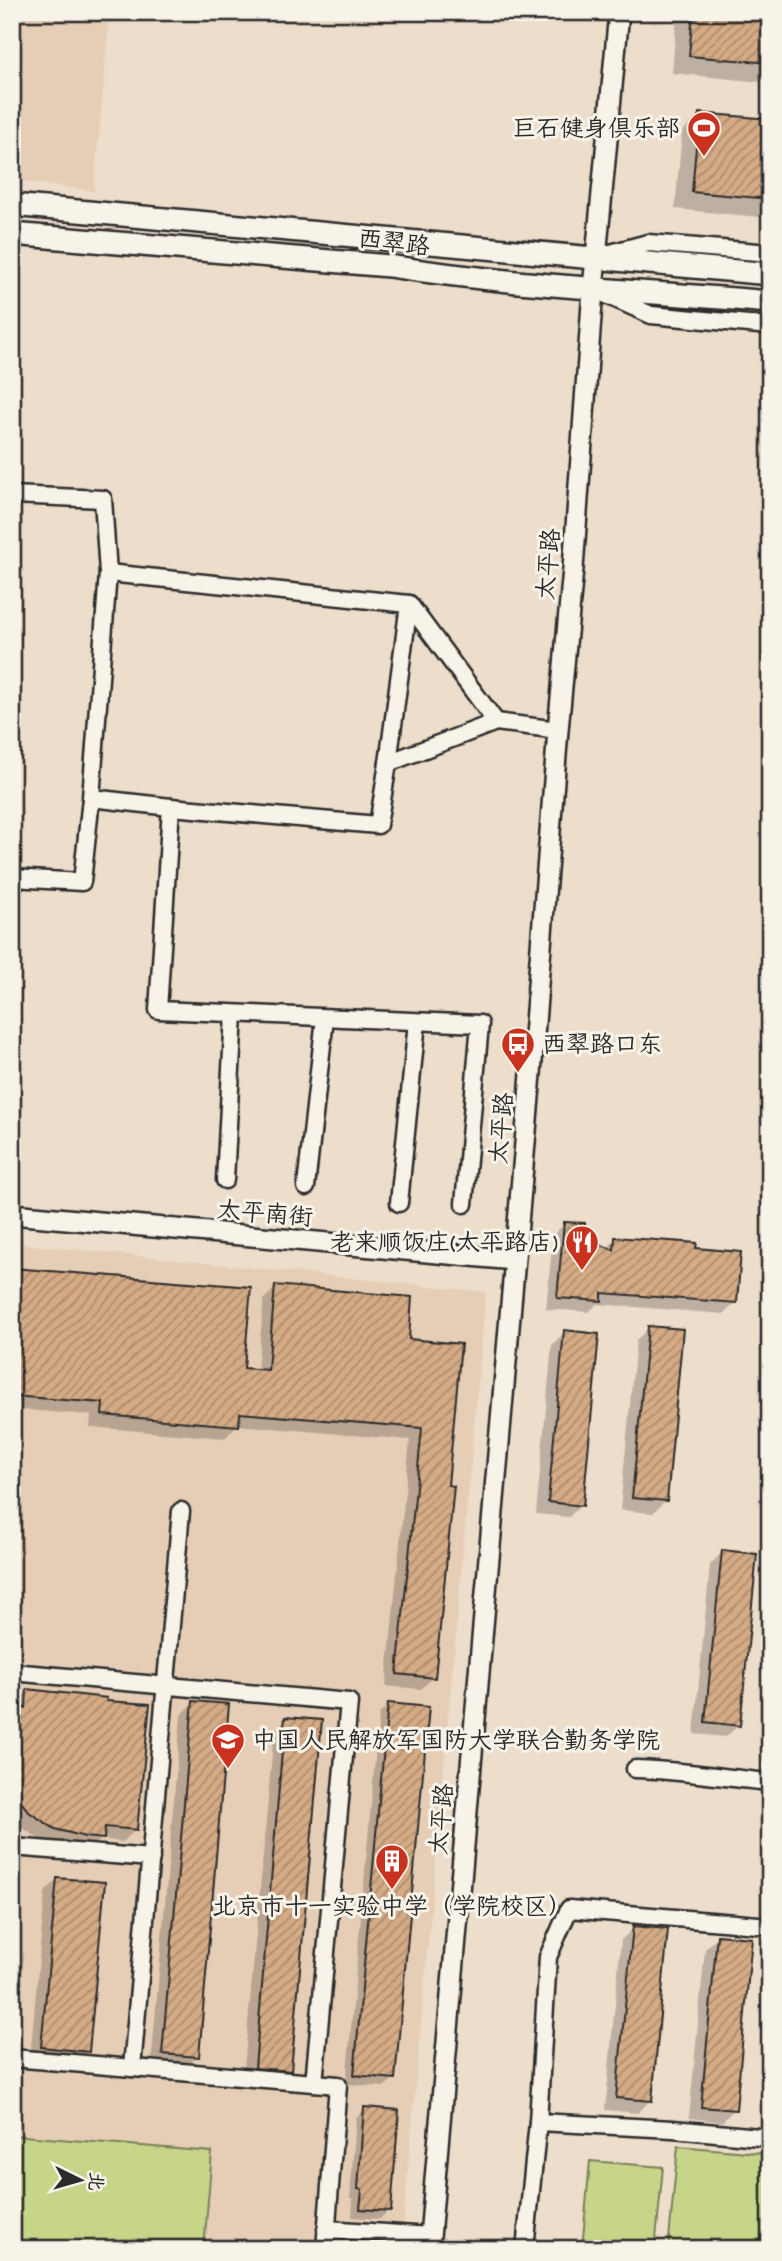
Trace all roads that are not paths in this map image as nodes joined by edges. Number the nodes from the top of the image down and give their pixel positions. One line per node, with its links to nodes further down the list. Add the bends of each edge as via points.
1 (619, 12): 5 (street, 太平路)
2 (12, 205): 5 (main road, 西翠路)
3 (12, 234): 7 (main road, 西翠路, via 389,266)
4 (770, 253): 5 (street, via 648,243)
5 (596, 257): 6 (main road, 西翠路); 7 (street, 太平路)
6 (770, 274)
7 (593, 289): 8 (main road, 西翠路); 9 (street, via 651,316); 14 (street, 太平路)
8 (770, 302)
9 (770, 326)
10 (12, 495): 11 (street, via 103,499)
11 (108, 573): 12 (street); 16 (street)
12 (409, 604): 13 (street); 15 (street)
13 (496, 722): 14 (street); 15 (street)
14 (558, 730): 27 (street, 太平路)
15 (387, 763): 17 (street, via 378,825)
16 (91, 798): 17 (street); 18 (street, via 82,882)
17 (172, 807): 19 (street, via 158,1010)
18 (12, 877)
19 (234, 1014): 20 (street); 22 (street)
20 (325, 1017): 21 (street); 23 (street)
21 (417, 1021): 24 (street); 25 (street, via 480,1024)
22 (225, 1180)
23 (306, 1187)
24 (399, 1203)
25 (464, 1205)
26 (12, 1214): 27 (street, 太平南街)
27 (514, 1260): 42 (street, 太平路)
28 (181, 1511): 30 (street)
29 (12, 1672): 30 (street)
30 (167, 1686): 34 (street); 38 (street, via 349,1702)
31 (635, 1769): 32 (street)
32 (770, 1782)
33 (12, 1847): 34 (street)
34 (151, 1858): 37 (street)
35 (770, 1926): 39 (street, via 569,1909 548,1957)
36 (12, 2058): 37 (street)
37 (132, 2068): 38 (street)
38 (314, 2083): 41 (street, via 338,2085)
39 (538, 2122): 40 (street); 44 (street)
40 (770, 2138)
41 (326, 2229): 42 (street); 43 (street)
42 (429, 2242)
43 (324, 2249)
44 (525, 2249)

